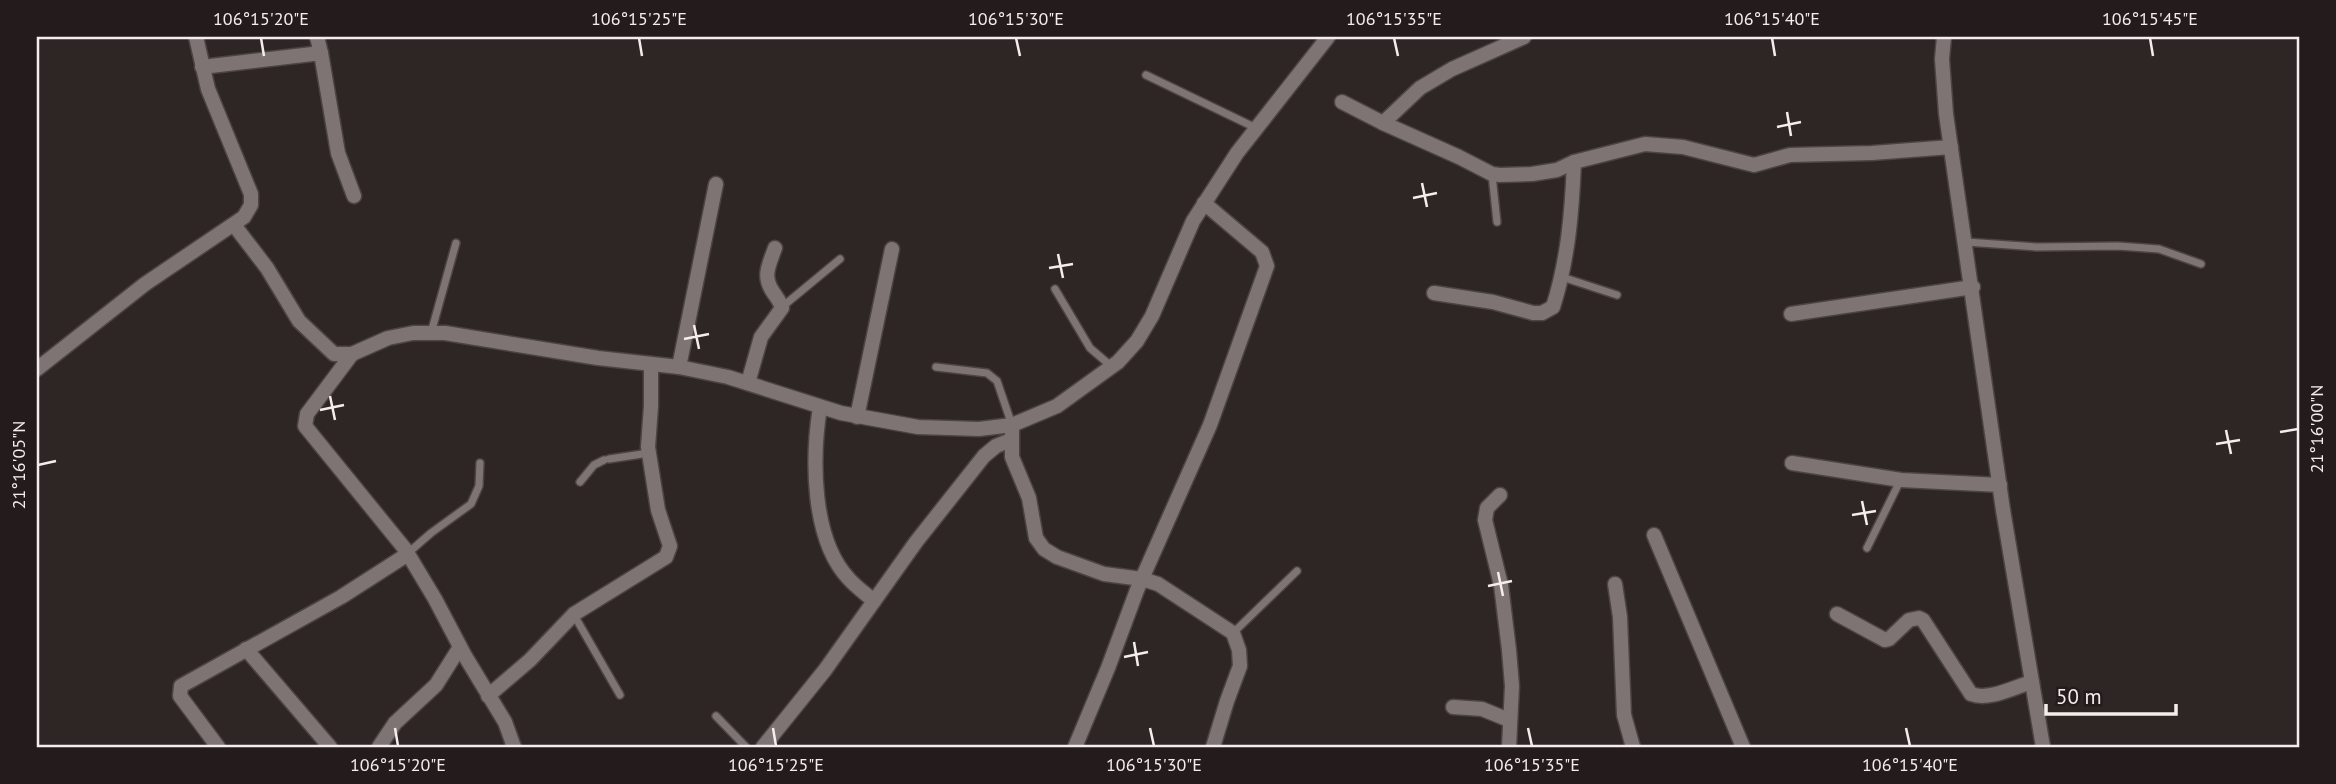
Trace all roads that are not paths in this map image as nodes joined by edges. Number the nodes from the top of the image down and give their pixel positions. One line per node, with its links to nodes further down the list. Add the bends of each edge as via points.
1 (196, 37): 7 (street)
2 (317, 37): 6 (street)
3 (1328, 37): 11 (street)
4 (1524, 37): 10 (street, via 1420,88)
5 (1944, 37): 12 (street)
6 (321, 53): 7 (street); 16 (street, via 338,153)
7 (202, 67): 19 (street, via 251,194 251,205)
8 (1146, 75): 11 (lane)
9 (1342, 102): 10 (street)
10 (1383, 123): 14 (street)
11 (1257, 128): 17 (street)
12 (1951, 147): 13 (street, via 1790,155 1754,165 1683,147 1644,144); 20 (street)
13 (1574, 162): 14 (street, via 1532,174); 26 (street)
14 (1492, 174): 18 (lane)
15 (716, 184): 36 (street)
16 (354, 196)
17 (1204, 203): 38 (street, via 1152,316 1137,341); 56 (street, via 1262,252 1267,266 1210,425)
18 (1497, 222)
19 (234, 225): 34 (street, via 299,321 334,354); 39 (street, via 145,284)
20 (1966, 242): 25 (lane, via 2159,249); 27 (street)
21 (456, 243): 33 (lane)
22 (775, 248): 31 (street, via 766,278)
23 (892, 249): 42 (street)
24 (841, 259): 31 (lane)
25 (2201, 264)
26 (1562, 277): 29 (street, via 1552,307 1542,313); 30 (lane)
27 (1973, 287): 32 (street); 50 (street)
28 (1055, 289): 38 (lane, via 1090,348)
29 (1434, 293)
30 (1617, 295)
31 (782, 308): 40 (street, via 761,337)
32 (1791, 314)
33 (431, 333): 34 (street, via 388,338); 35 (street)
34 (352, 354): 54 (street, via 307,414 305,426)
35 (651, 364): 36 (street); 45 (street)
36 (679, 367): 40 (street)
37 (936, 367): 43 (lane, via 993,376)
38 (1112, 367): 43 (street, via 1057,406)
39 (37, 369)
40 (748, 383): 41 (street)
41 (820, 407): 42 (street); 58 (street, via 815,453 822,528 848,579)
42 (857, 416): 43 (street, via 918,428)
43 (1012, 425): 44 (street)
44 (1012, 440): 56 (street, via 1012,457 1044,549 1104,574); 58 (street, via 984,456)
45 (649, 453): 49 (lane, via 606,459 590,468); 59 (street, via 669,553)
46 (480, 463): 54 (lane, via 479,486 471,504)
47 (1792, 463): 48 (street)
48 (1901, 480): 50 (street); 53 (lane)
49 (580, 482)
50 (2000, 485): 64 (street)
51 (1500, 495): 69 (street, via 1487,508 1485,520 1501,585 1509,650)
52 (1654, 535): 80 (street)
53 (1867, 548)
54 (408, 554): 62 (street); 63 (street)
55 (1297, 571): 61 (lane)
56 (1142, 579): 61 (street, via 1158,584); 76 (street)
57 (1615, 584): 79 (street, via 1624,715)
58 (874, 601): 75 (street)
59 (573, 614): 65 (lane); 66 (street)
60 (1838, 614): 64 (street, via 1885,640 1909,620 1923,620 1976,696)
61 (1233, 633): 77 (street, via 1240,666)
62 (460, 647): 66 (street); 72 (street, via 436,685 395,723)
63 (246, 649): 70 (street, via 196,676 179,691); 71 (street)
64 (2032, 682): 81 (street)
65 (620, 695)
66 (488, 696): 73 (street)
67 (1453, 707): 69 (street, via 1482,709)
68 (716, 716): 74 (lane)
69 (1509, 720): 78 (street)
70 (218, 747)
71 (330, 747)
72 (379, 747)
73 (514, 747)
74 (746, 747)
75 (763, 747)
76 (1075, 747)
77 (1213, 747)
78 (1509, 747)
79 (1633, 747)
80 (1744, 747)
81 (2043, 747)

